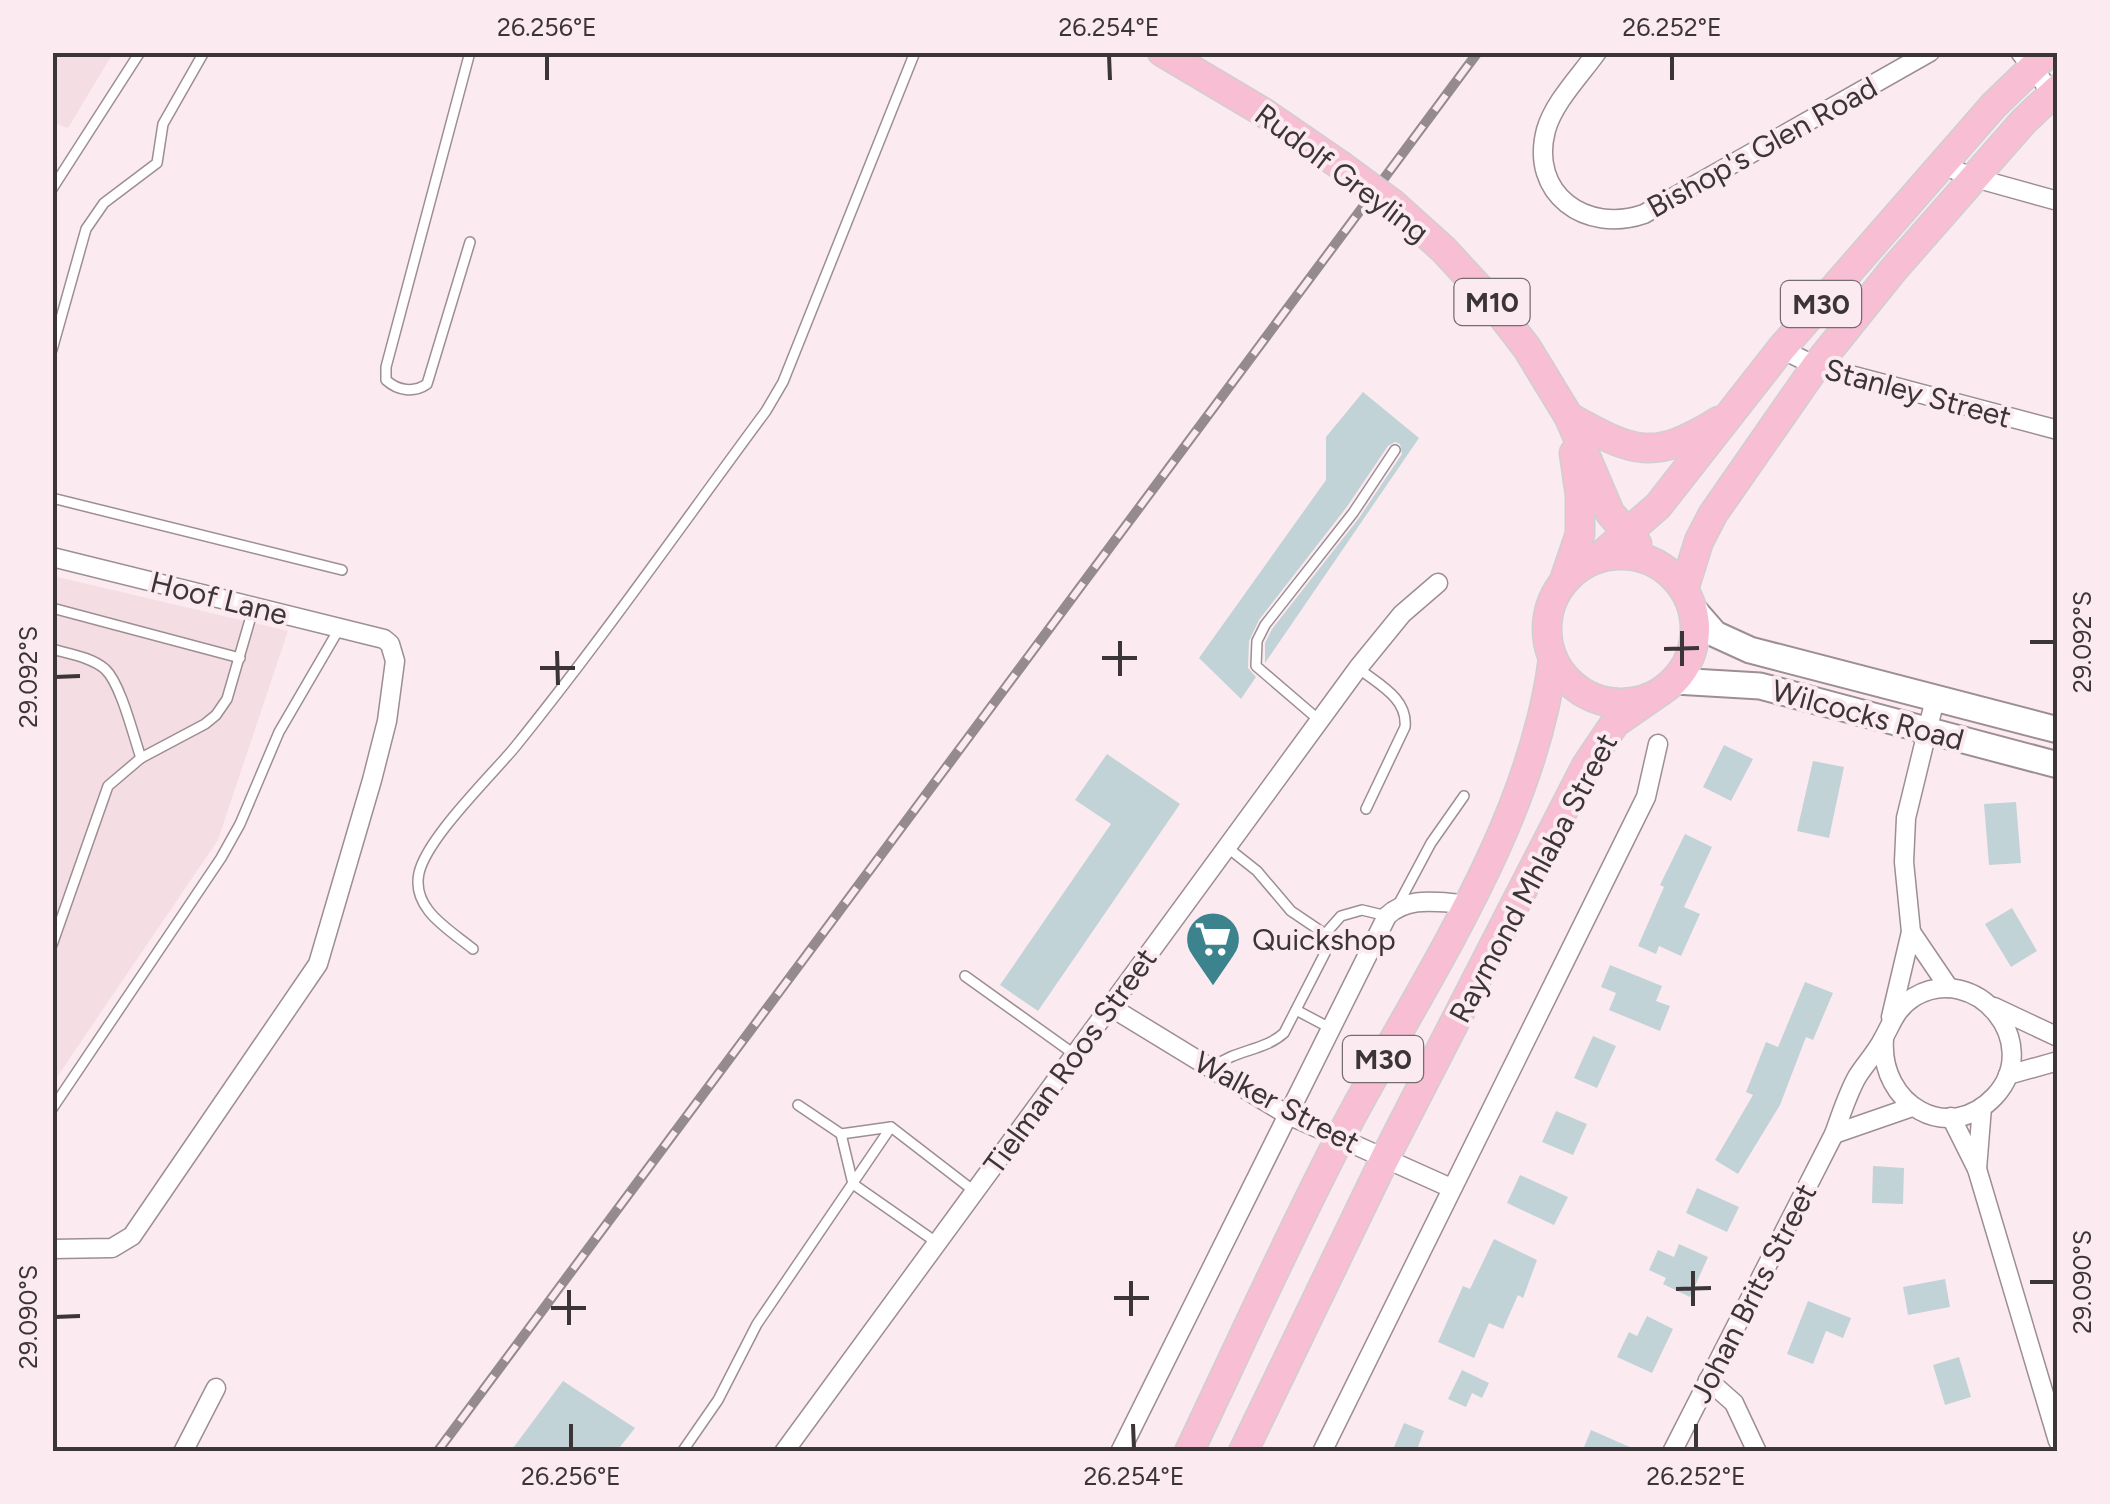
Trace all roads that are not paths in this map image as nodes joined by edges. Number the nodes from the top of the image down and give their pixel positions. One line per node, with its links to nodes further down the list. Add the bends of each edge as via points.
1 (140, 52): 12 (lane)
2 (204, 52): 16 (lane, via 162,124 157,163 104,203 86,230)
3 (470, 52): 14 (lane, via 386,367 392,386 411,391 426,384)
4 (914, 52): 54 (lane, via 766,411 419,871 420,900)
5 (1162, 52): 19 (main road, Rudolf Greyling / M10, bridge, via 1263,112 1393,204 1490,300)
6 (1598, 52): 7 (street, Bishop's Glen Road, via 1545,133 1548,174 1564,200 1604,222 1644,214)
7 (1930, 52)
8 (2033, 57): 9 (street); 10 (main road, M30)
9 (2055, 91): 11 (main road, Raymond Mhlaba Street / M30)
10 (1942, 165): 11 (street); 15 (main road, M30)
11 (1975, 178): 13 (street); 17 (main road, Raymond Mhlaba Street / M30)
12 (52, 188)
13 (2058, 200)
14 (470, 242)
15 (1781, 349): 17 (street, Stanley Street); 18 (main road, M30)
16 (52, 350)
17 (1816, 366): 20 (street, Stanley Street); 30 (main road, Raymond Mhlaba Street / M30, via 1712,514 1699,541)
18 (1734, 412): 19 (main road, via 1675,445 1654,449 1632,448); 23 (main road, M30)
19 (1570, 417): 23 (main road, Rudolf Greyling / M10, via 1610,513); 28 (main road, Rudolf Greyling / M10, via 1580,534)
20 (2058, 430)
21 (1394, 450): 40 (lane, via 1257,641 1256,666)
22 (52, 498): 27 (lane)
23 (1628, 533): 25 (main road, M30); 26 (main road, Rudolf Greyling / M10)
24 (52, 558): 31 (street, Hoof Lane)
25 (1598, 558): 26 (main road); 28 (main road, M30)
26 (1651, 560): 30 (main road, via 1670,572)
27 (342, 570)
28 (1564, 581): 36 (main road, Raymond Mhlaba Street / M30, via 1548,619)
29 (1438, 583): 37 (street, Tielman Roos Street)
30 (1689, 599): 38 (main road, Raymond Mhlaba Street / M30, via 1696,635 1690,660); 39 (street, Wilcocks Road, via 1715,634 1750,650)
31 (254, 606): 33 (street, Hoof Lane); 35 (lane)
32 (52, 608): 35 (lane)
33 (340, 627): 70 (lane, via 280,732 222,858); 83 (street, Hoof Lane, via 384,639 395,661 368,798 318,964 132,1236 112,1248)
34 (52, 649): 44 (lane, via 103,667)
35 (240, 658): 44 (lane, via 216,715)
36 (1554, 659): 38 (main road, Raymond Mhlaba Street, via 1585,694 1608,702 1632,702); 49 (main road, Raymond Mhlaba Street / M30, via 1538,741)
37 (1358, 668): 40 (street, Tielman Roos Street); 47 (lane, via 1395,697 1406,718)
38 (1665, 688): 41 (street, Wilcocks Road, via 1760,686); 77 (main road, Raymond Mhlaba Street / M30, via 1599,742)
39 (1935, 699): 41 (street); 42 (street, Wilcocks Road)
40 (1319, 720): 48 (street, Tielman Roos Street)
41 (1926, 730): 45 (street, Wilcocks Road); 51 (street, via 1906,818)
42 (2058, 730)
43 (1658, 744): 80 (street, Raymond Mhlaba Street, via 1646,797)
44 (141, 758): 53 (lane, via 108,786)
45 (2058, 765)
46 (1464, 796): 50 (lane)
47 (1366, 809)
48 (1226, 846): 52 (lane, via 1291,911); 57 (street, Tielman Roos Street)
49 (1468, 904): 50 (street, Raymond Mhlaba Street, via 1411,902); 76 (main road, Raymond Mhlaba Street / M30)
50 (1392, 911): 52 (lane, via 1352,911); 60 (street)
51 (1911, 932): 56 (street); 61 (street)
52 (1325, 934): 59 (lane, via 1324,953)
53 (52, 945)
54 (473, 949)
55 (965, 976): 63 (lane)
56 (1949, 988): 58 (street); 61 (street, via 1915,997)
57 (1109, 1006): 63 (street, Tielman Roos Street); 65 (street, Walker Street)
58 (1993, 1007): 62 (street); 66 (street, via 2011,1039)
59 (1296, 1010): 60 (lane); 65 (lane, via 1274,1042 1239,1051)
60 (1330, 1028): 71 (street)
61 (1887, 1031): 68 (street, via 1885,1070); 75 (street, Johan Brits Street)
62 (2058, 1038)
63 (1074, 1054): 81 (street, Tielman Roos Street)
64 (2058, 1061): 66 (street)
65 (1211, 1069): 71 (street, Walker Street)
66 (2008, 1076): 69 (street)
67 (798, 1105): 74 (lane)
68 (1912, 1107): 72 (street); 75 (street)
69 (1982, 1107): 72 (street); 78 (street)
70 (52, 1108)
71 (1286, 1114): 76 (street, Walker Street); 90 (street)
72 (1951, 1117): 78 (street)
73 (891, 1127): 74 (lane); 79 (lane); 81 (lane)
74 (841, 1134): 79 (lane)
75 (1834, 1134): 84 (street, Johan Brits Street)
76 (1340, 1137): 77 (street, Walker Street); 91 (main road, Raymond Mhlaba Street / M30)
77 (1385, 1158): 80 (street, Walker Street); 92 (main road, Raymond Mhlaba Street / M30)
78 (1977, 1170): 86 (street)
79 (853, 1184): 82 (lane); 87 (lane, via 757,1324)
80 (1451, 1188): 93 (street, Raymond Mhlaba Street)
81 (976, 1192): 82 (street, Tielman Roos Street)
82 (938, 1243): 89 (street, Tielman Roos Street)
83 (52, 1249)
84 (1708, 1380): 94 (street, Johan Brits Street); 95 (street, via 1734,1403)
85 (216, 1388): 88 (street)
86 (2058, 1441)
87 (687, 1450)
88 (184, 1452)
89 (784, 1452)
90 (1120, 1452)
91 (1188, 1452)
92 (1244, 1452)
93 (1322, 1452)
94 (1672, 1452)
95 (1757, 1452)

